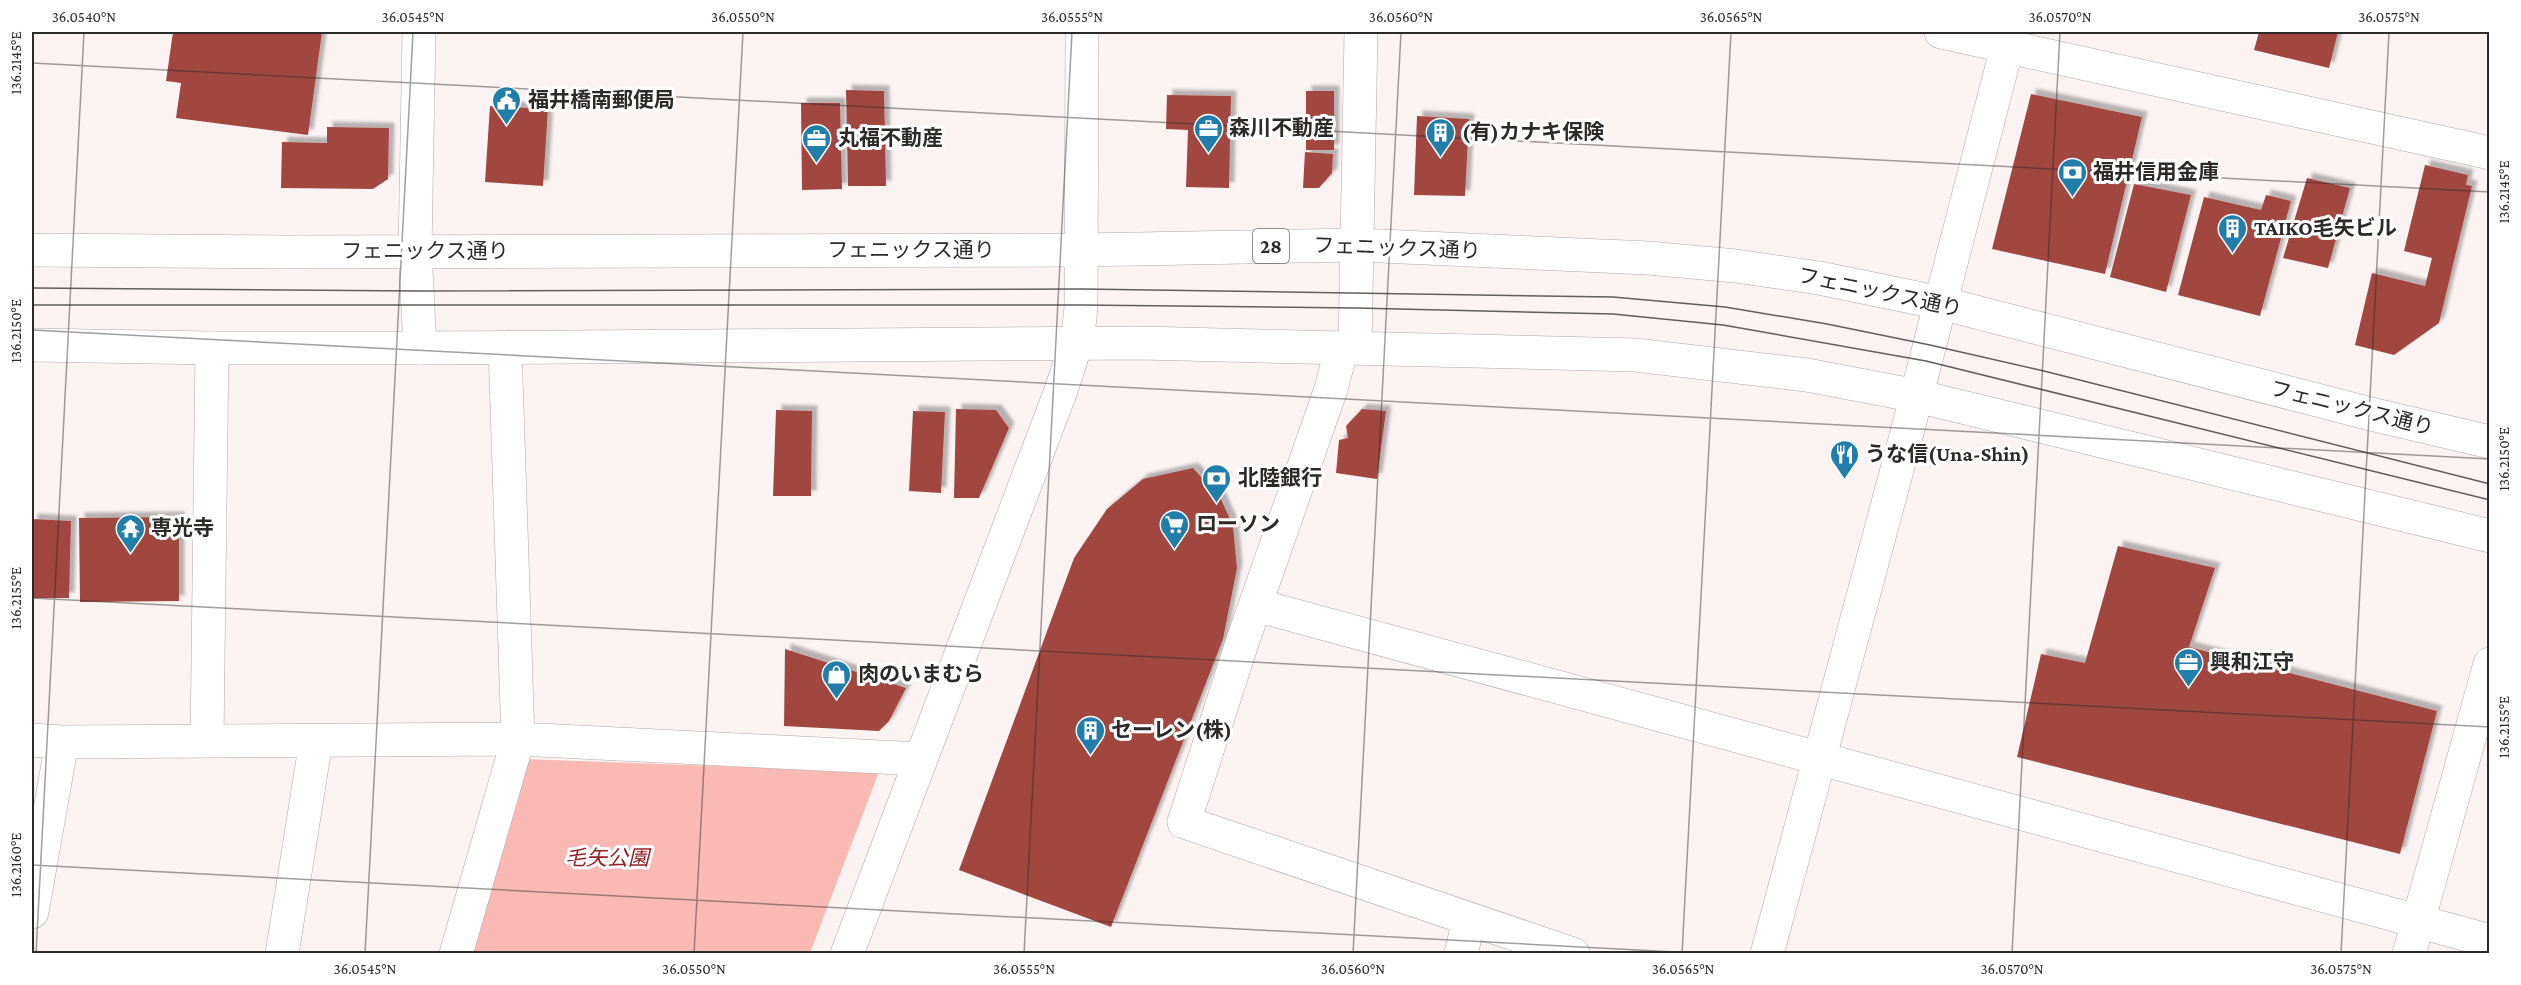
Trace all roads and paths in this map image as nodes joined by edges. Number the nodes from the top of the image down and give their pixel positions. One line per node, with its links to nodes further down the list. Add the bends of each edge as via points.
1 (419, 32): 9 (street)
2 (1082, 32): 10 (street)
3 (1361, 32): 7 (street)
4 (1941, 32): 5 (street)
5 (2009, 39): 6 (street); 11 (street)
6 (2490, 153)
7 (1357, 245): 10 (street, フェニックス通り / 28); 11 (street, フェニックス通り / 28, via 1648,258 1736,266); 15 (street)
8 (32, 250): 9 (street, フェニックス通り / 28)
9 (415, 250): 10 (street, フェニックス通り / 28); 17 (street)
10 (1082, 250): 12 (street, via 1081,320)
11 (1941, 303): 18 (street); 19 (street, フェニックス通り / 28)
12 (1075, 343): 14 (street); 15 (street); 27 (street, via 1060,393)
13 (32, 345): 16 (street)
14 (506, 347): 17 (street); 23 (street)
15 (1349, 347): 18 (street, via 1635,355 1807,375); 21 (street)
16 (212, 348): 17 (street); 25 (street)
17 (420, 348)
18 (1917, 396): 20 (street); 28 (street)
19 (2489, 442)
20 (2490, 536)
21 (1256, 605): 28 (street); 30 (street, via 1184,822)
22 (2490, 664): 31 (street)
23 (518, 739): 26 (street); 27 (street); 34 (street)
24 (47, 741): 25 (street); 29 (street)
25 (207, 741): 26 (street)
26 (316, 741): 33 (street)
27 (921, 759): 35 (street)
28 (1819, 759): 31 (street); 38 (street)
29 (32, 912)
30 (1469, 920): 36 (street); 37 (street)
31 (2419, 922): 32 (street); 39 (street)
32 (2490, 941)
33 (282, 954)
34 (456, 954)
35 (847, 954)
36 (1461, 954)
37 (1573, 954)
38 (1767, 954)
39 (2409, 954)

